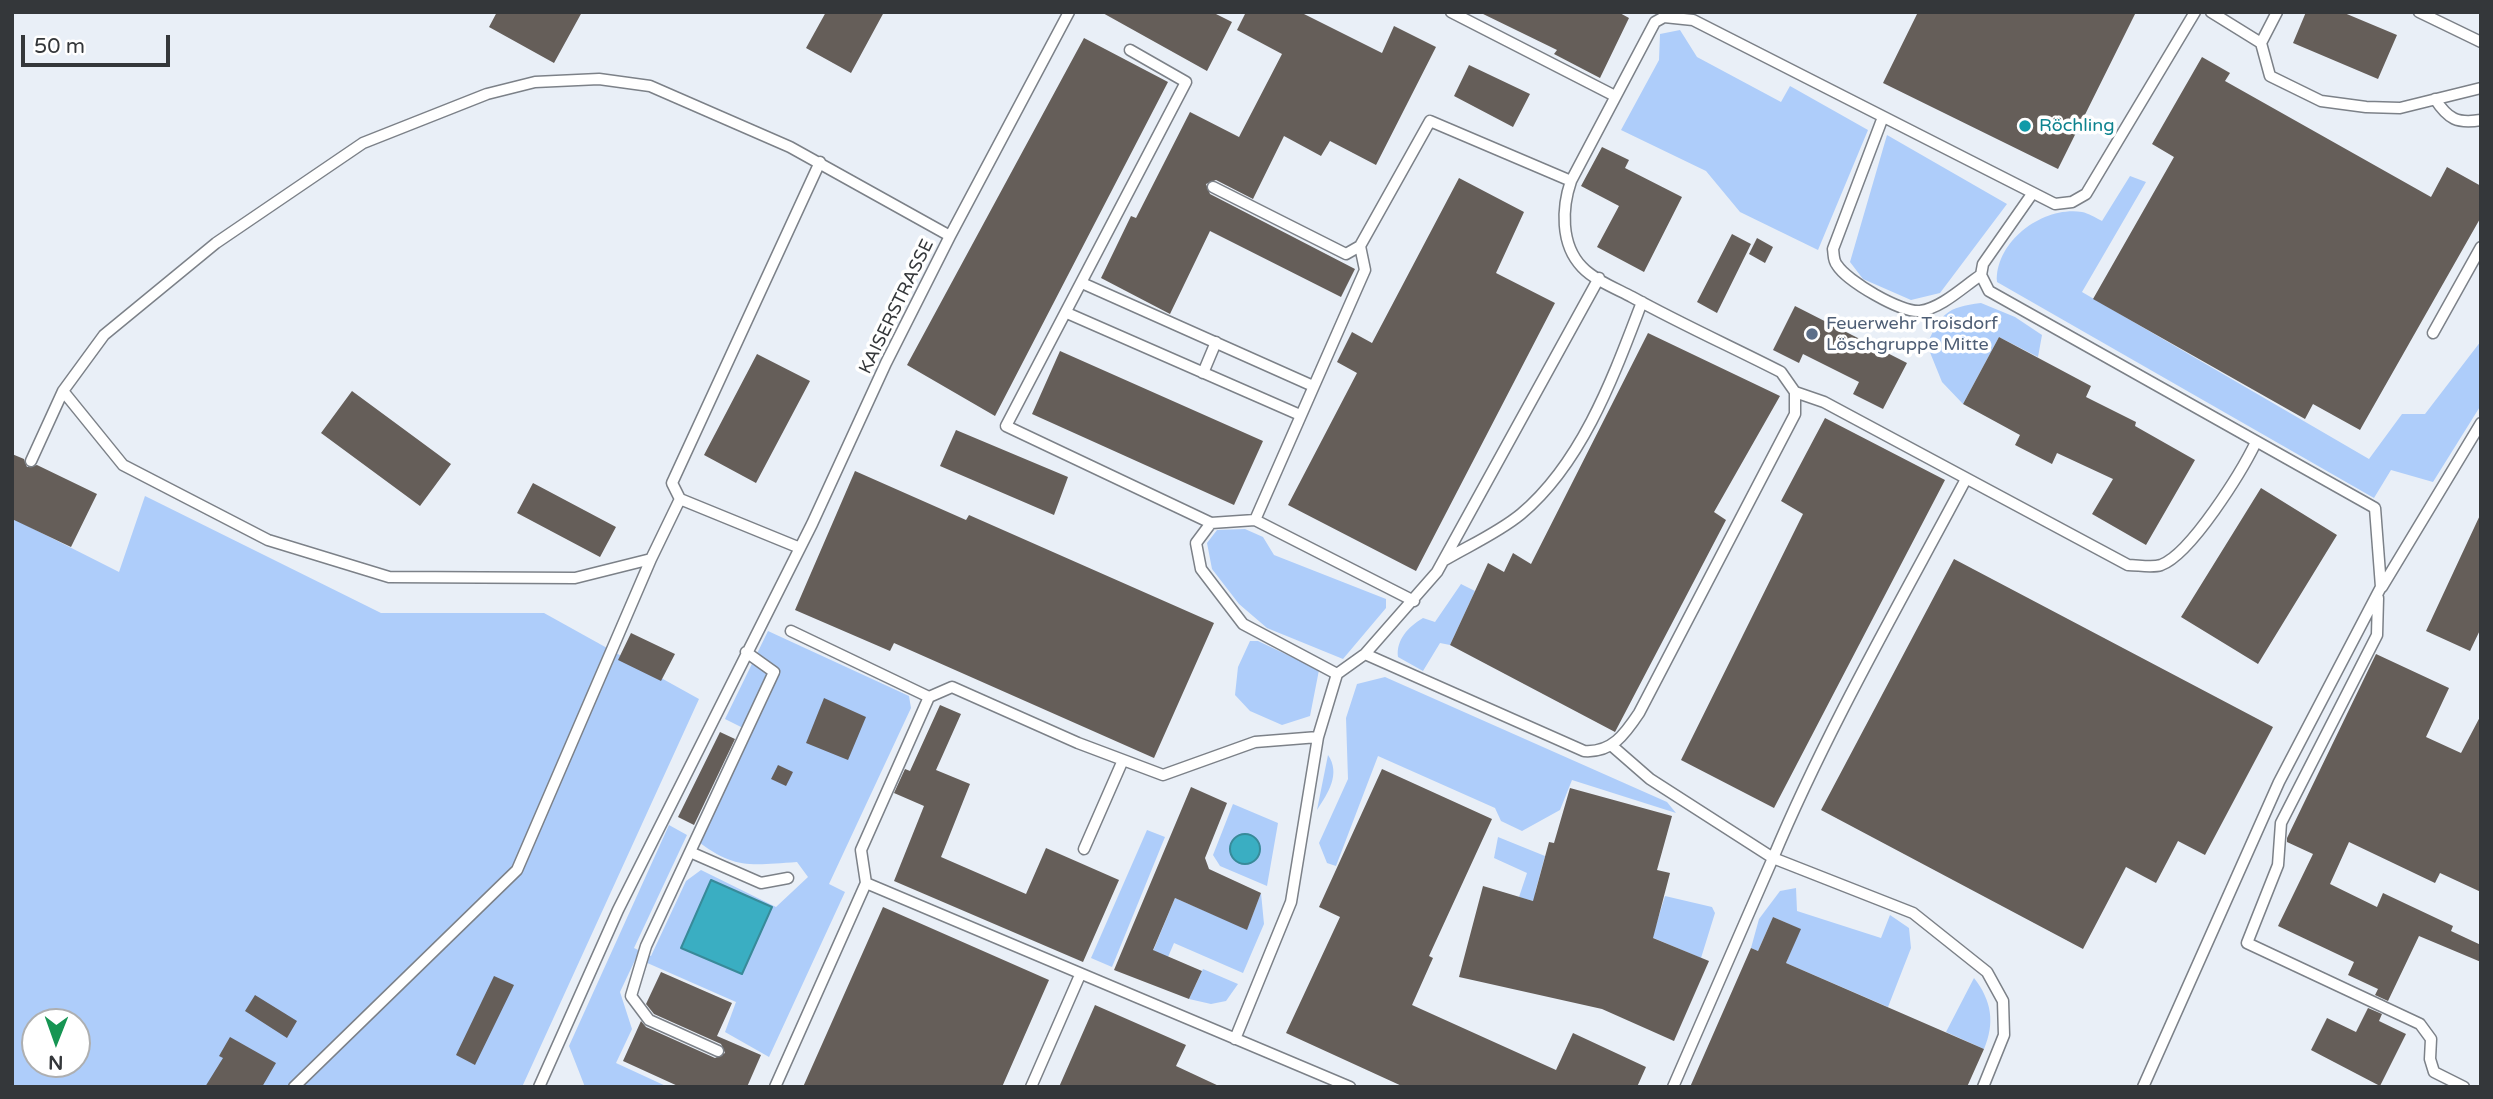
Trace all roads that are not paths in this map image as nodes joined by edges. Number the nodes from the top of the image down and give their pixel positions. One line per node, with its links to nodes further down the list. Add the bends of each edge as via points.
1 (1069, 12): 20 (lane, KAISERSTRASSE)
2 (1451, 12): 12 (lane)
3 (2195, 12): 19 (lane, via 2087,194 2056,204)
4 (2211, 12): 9 (lane)
5 (2277, 12): 9 (lane)
6 (2419, 12): 8 (lane)
7 (1664, 15): 12 (lane, via 1650,27); 14 (lane, via 1693,20)
8 (2481, 42)
9 (2261, 43): 13 (lane, via 2270,76 2321,101 2400,107)
10 (1130, 50): 25 (lane, via 1186,82)
11 (2481, 88): 13 (lane)
12 (1615, 96): 17 (lane)
13 (2434, 99): 15 (lane, via 2456,121)
14 (1883, 117): 19 (lane); 23 (lane, via 1833,249 1834,262 1844,274 1899,308 1921,311)
15 (2481, 120)
16 (820, 163): 20 (lane); 32 (lane, via 650,86 599,79 534,82 487,94 363,143 216,243 104,335); 39 (lane, via 672,484)
17 (1571, 181): 21 (lane, via 1430,121); 24 (lane, via 1563,203 1565,229 1582,267)
18 (1213, 187): 21 (lane, via 1346,254)
19 (2032, 194): 23 (lane, via 1983,264)
20 (950, 236): 42 (lane, KAISERSTRASSE)
21 (1360, 246): 31 (lane, via 1365,270)
22 (2481, 247): 28 (lane)
23 (1981, 275): 36 (lane, via 1989,291)
24 (1599, 278): 26 (lane); 44 (lane)
25 (1082, 283): 27 (lane); 29 (lane)
26 (1642, 302): 33 (lane, via 1781,372); 44 (lane, via 1615,374 1552,480 1520,514)
27 (1067, 313): 30 (lane); 41 (lane, via 1006,426)
28 (2433, 333)
29 (1216, 342): 30 (lane); 31 (lane)
30 (1203, 373): 34 (lane)
31 (1313, 386): 34 (lane)
32 (63, 391): 37 (lane); 43 (lane, via 123,465 268,540 389,577 575,578)
33 (1795, 392): 38 (lane, via 1824,402); 53 (lane, via 1795,414 1695,606 1639,713)
34 (1300, 415): 40 (lane)
35 (2481, 423): 45 (lane)
36 (2256, 442): 38 (lane, via 2239,476 2183,550 2161,565 2128,565); 45 (lane, via 2375,508)
37 (31, 461)
38 (1966, 479): 57 (lane)
39 (680, 499): 42 (lane); 43 (lane)
40 (1255, 520): 41 (lane); 46 (lane)
41 (1211, 523): 50 (lane, via 1196,543 1201,569 1243,624)
42 (800, 548): 48 (lane, KAISERSTRASSE)
43 (651, 559): 63 (lane, via 517,870)
44 (1442, 561): 46 (lane)
45 (2380, 590): 70 (lane, via 2279,782); 71 (lane, via 2377,635 2281,823 2278,865 2247,943 2420,1024 2431,1039 2434,1072)
46 (1413, 601): 49 (lane)
47 (791, 631): 51 (lane)
48 (746, 653): 56 (lane, via 775,672); 64 (lane, KAISERSTRASSE, via 618,910)
49 (1365, 654): 50 (lane); 53 (lane, via 1584,751 1598,752)
50 (1337, 674): 52 (lane)
51 (929, 697): 54 (lane, via 952,687); 59 (lane, via 861,850)
52 (1318, 737): 54 (lane, via 1255,742 1163,775); 61 (lane, via 1291,902)
53 (1611, 745): 57 (lane, via 1650,779)
54 (1123, 760): 55 (lane)
55 (1084, 849)
56 (690, 852): 58 (lane, via 761,883); 62 (lane, via 646,946 631,996 649,1020)
57 (1773, 858): 68 (lane); 69 (lane, via 1913,912 1987,972 2003,1001 2004,1035)
58 (788, 878)
59 (866, 883): 60 (lane); 65 (lane)
60 (1080, 975): 61 (lane); 66 (lane)
61 (1235, 1039): 67 (lane)
62 (718, 1051)
63 (294, 1087)
64 (539, 1087)
65 (775, 1087)
66 (1031, 1087)
67 (1350, 1087)
68 (1673, 1087)
69 (1983, 1087)
70 (2143, 1087)
71 (2464, 1087)

